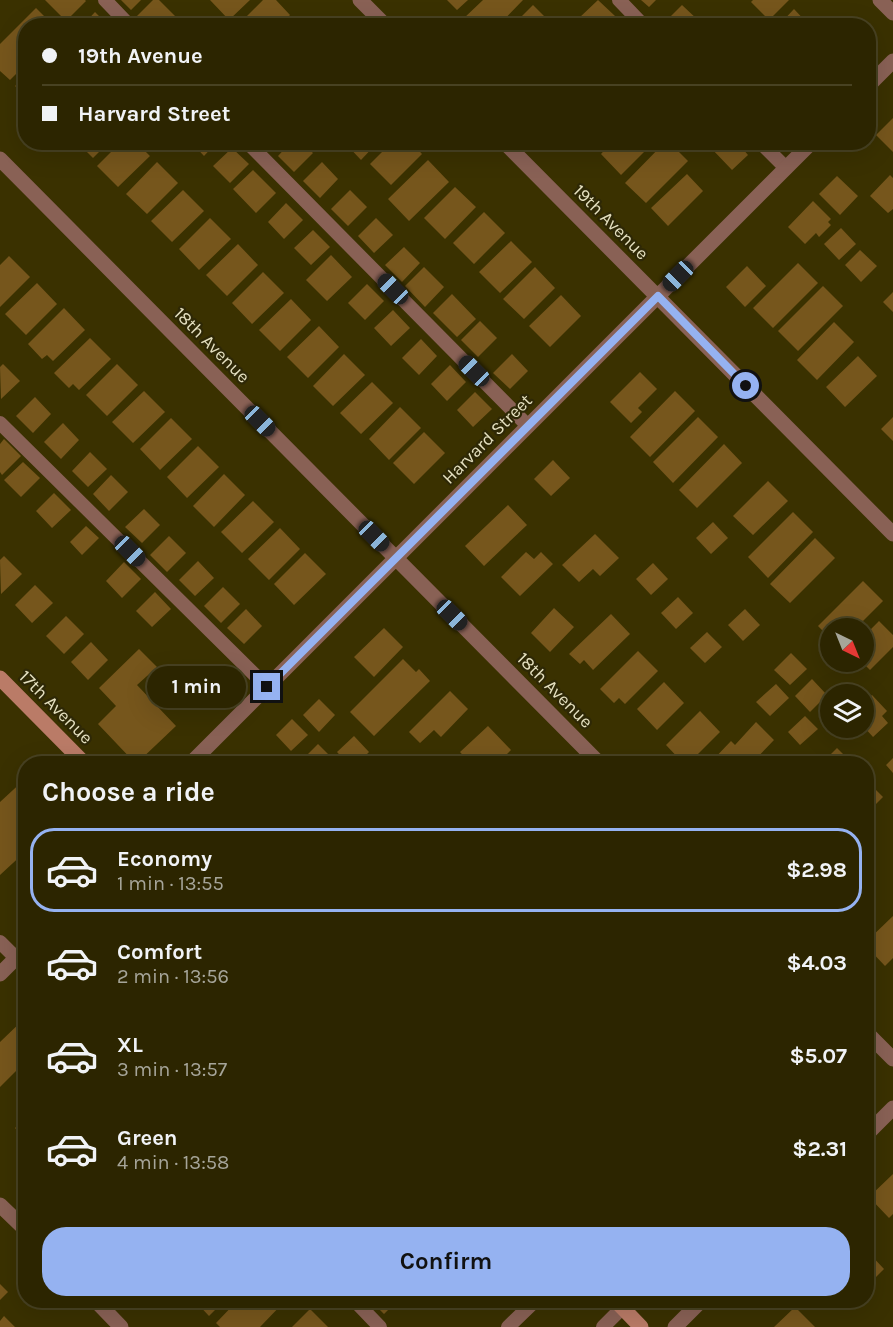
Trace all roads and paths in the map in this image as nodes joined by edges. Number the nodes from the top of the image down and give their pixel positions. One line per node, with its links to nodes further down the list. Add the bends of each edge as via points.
1 (105, 0): 6 (lane)
2 (360, 0): 7 (street)
3 (619, 0): 8 (lane)
4 (880, 0): 5 (street)
5 (893, 13)
6 (122, 18)
7 (378, 18)
8 (636, 18)
9 (893, 61): 10 (street)
10 (876, 78)
11 (255, 150): 19 (lane)
12 (512, 150): 17 (street, 19th Avenue)
13 (768, 150): 16 (lane)
14 (804, 150): 16 (street, Harvard Street)
15 (0, 159): 21 (street, 18th Avenue)
16 (786, 168): 17 (street, Harvard Street)
17 (658, 296): 19 (street, Harvard Street); 20 (street, 19th Avenue)
18 (0, 423): 23 (lane)
19 (528, 426): 21 (street, Harvard Street)
20 (893, 534)
21 (396, 558): 23 (street, Harvard Street); 26 (street, 18th Avenue)
22 (0, 678): 24 (street, 17th Avenue)
23 (267, 687): 25 (street, Harvard Street)
24 (77, 756)
25 (198, 756)
26 (592, 756)
27 (0, 942): 28 (lane)
28 (18, 955)
29 (18, 961): 30 (street)
30 (0, 974)
31 (874, 1040): 32 (street)
32 (893, 1059)
33 (893, 1108): 34 (street)
34 (874, 1127)
35 (0, 1205): 36 (street)
36 (18, 1222)
37 (103, 1308): 43 (street)
38 (362, 1308): 44 (lane)
39 (528, 1308): 45 (lane)
40 (615, 1308): 46 (lane)
41 (622, 1308): 47 (street)
42 (694, 1308): 48 (street)
43 (121, 1327)
44 (380, 1327)
45 (508, 1327)
46 (603, 1327)
47 (641, 1327)
48 (675, 1327)

